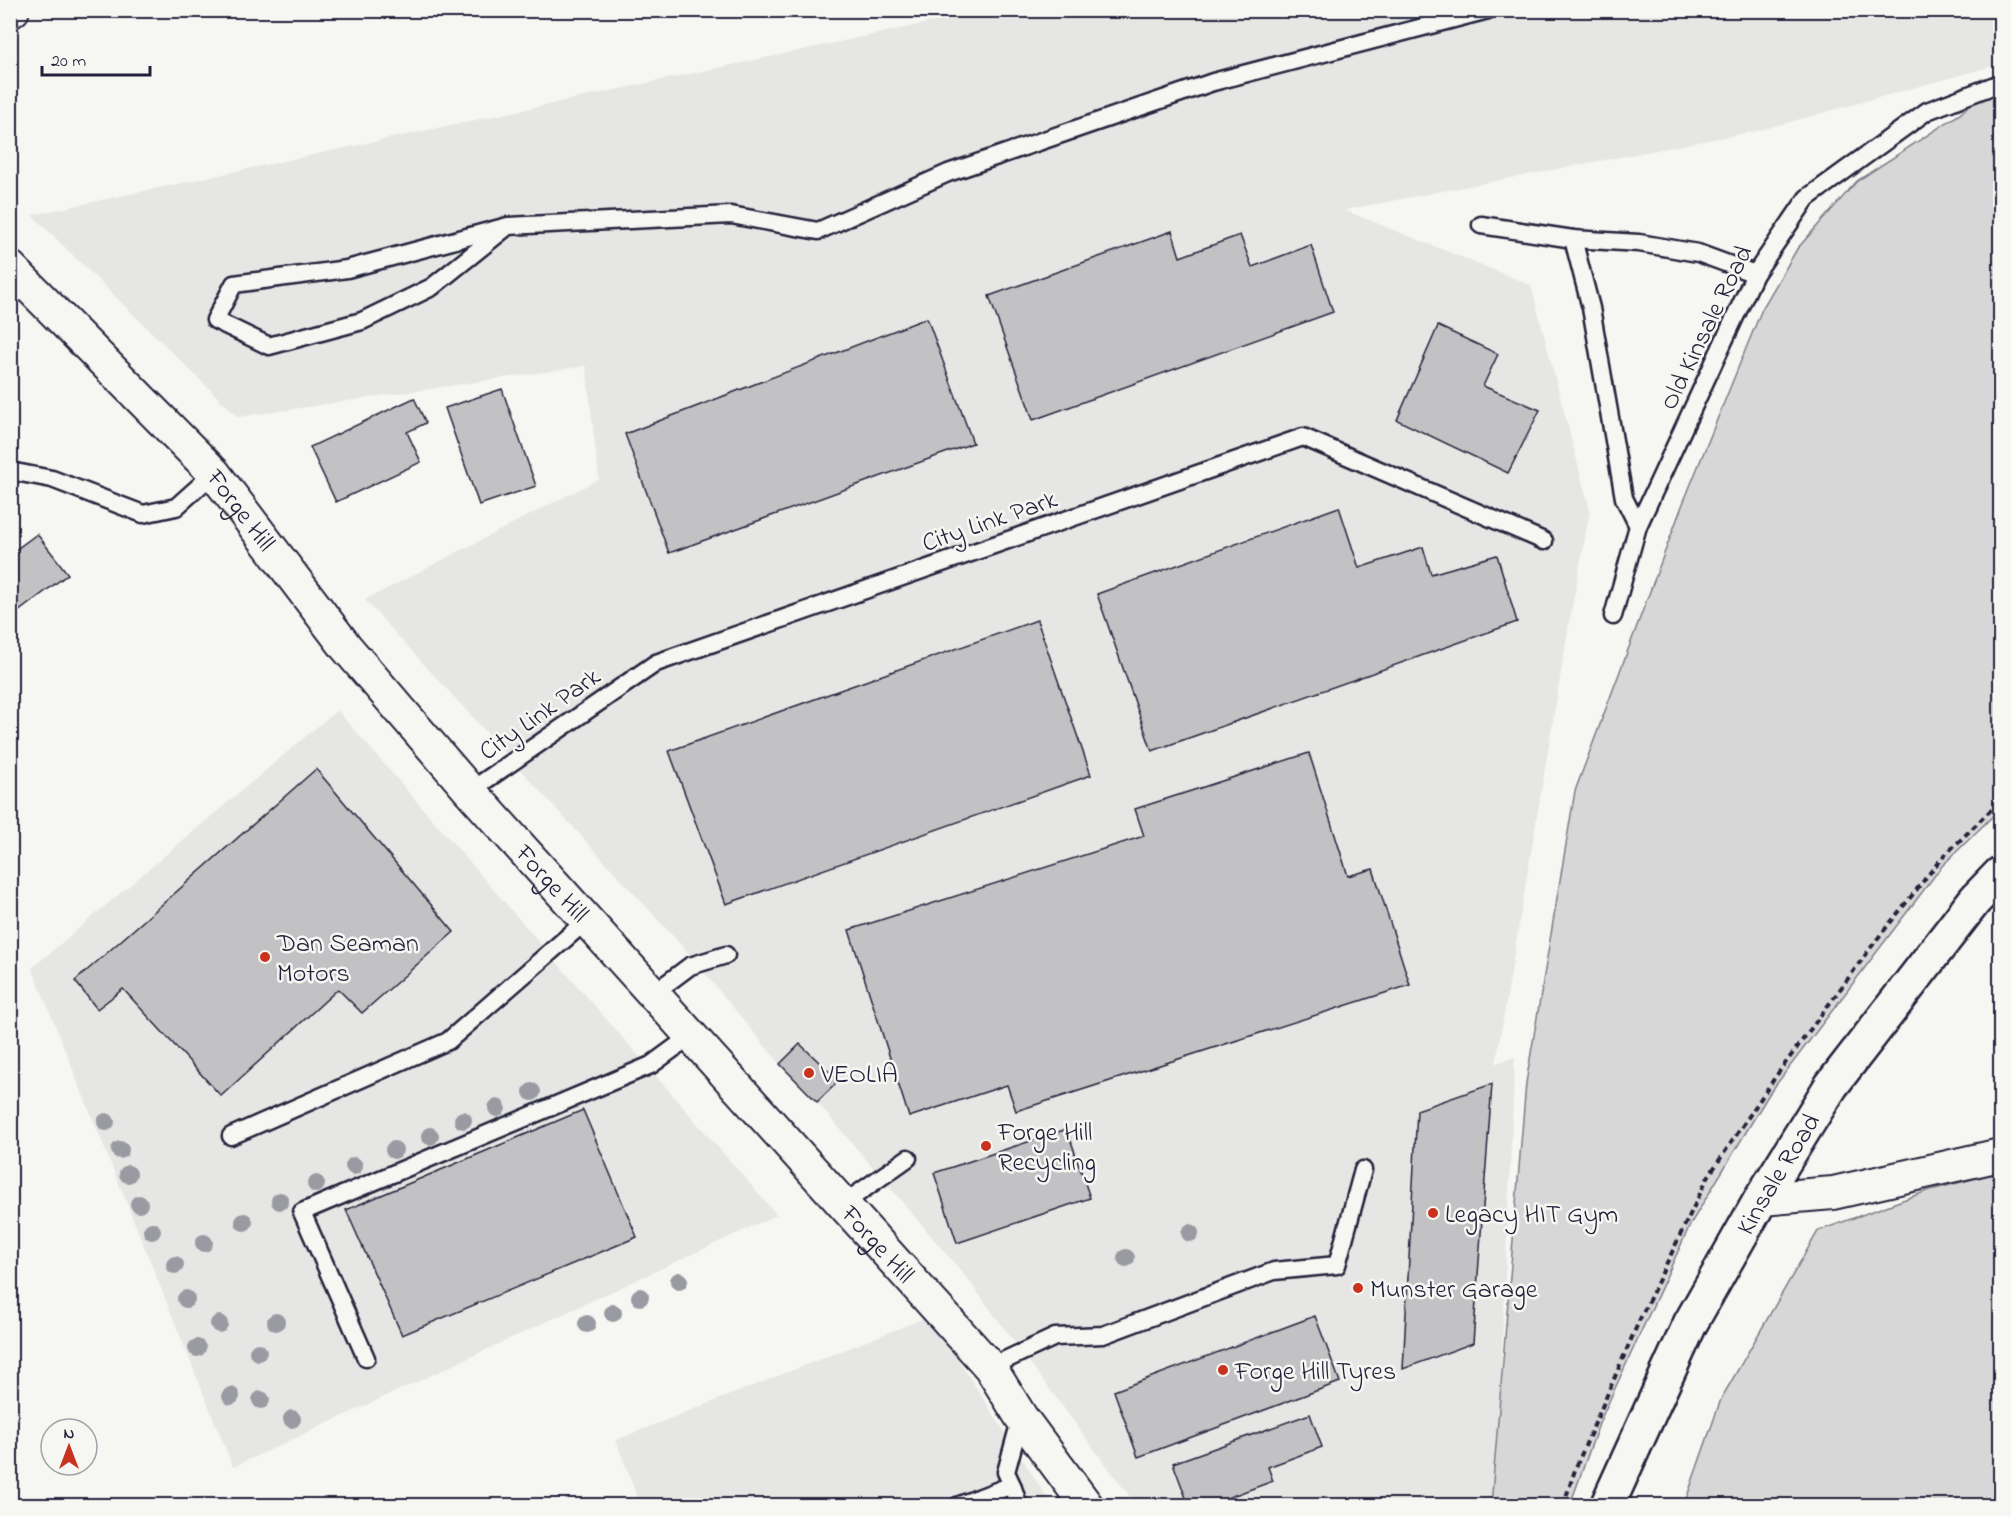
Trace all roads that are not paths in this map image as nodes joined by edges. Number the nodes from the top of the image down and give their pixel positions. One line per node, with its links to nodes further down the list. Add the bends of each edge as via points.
1 (1488, 10): 4 (lane, via 1213,82 948,173 818,231 731,215)
2 (2001, 83): 7 (lane, Old Kinsale Road, via 1927,111 1807,198)
3 (1480, 225): 5 (lane)
4 (508, 226): 4 (lane, via 432,287 362,321 269,346 215,320 234,284 347,269)
5 (1573, 239): 7 (lane, via 1639,243 1698,253); 10 (lane, via 1591,308 1624,498)
6 (10, 267): 9 (street, Forge Hill)
7 (1755, 274): 10 (lane, Old Kinsale Road)
8 (10, 471): 9 (lane, via 52,478 143,514 176,507)
9 (213, 472): 13 (street, Forge Hill, via 346,647)
10 (1638, 526): 12 (lane, Old Kinsale Road)
11 (1544, 541): 13 (lane, City Link Park, via 1303,437 656,663)
12 (1613, 616)
13 (470, 791): 15 (street, Forge Hill)
14 (2001, 874): 23 (highway, Kinsale Road, via 1975,900 1831,1086)
15 (587, 920): 17 (street, Forge Hill); 19 (lane, via 448,1041)
16 (726, 955): 17 (lane, via 690,966)
17 (654, 993): 18 (street, Forge Hill)
18 (692, 1035): 24 (street, Forge Hill); 25 (lane, via 651,1065 302,1212)
19 (231, 1136)
20 (2001, 1155): 23 (street, via 1833,1193)
21 (908, 1158): 24 (lane)
22 (1363, 1170): 26 (lane, via 1337,1266 1274,1272 1103,1335 1055,1337)
23 (1761, 1199): 32 (highway, Kinsale Road, via 1690,1324)
24 (843, 1204): 26 (street, Forge Hill)
25 (366, 1358)
26 (990, 1367): 27 (street, Forge Hill)
27 (1021, 1417): 28 (lane, via 1006,1472); 31 (street, Forge Hill)
28 (1012, 1485): 29 (lane); 30 (lane)
29 (957, 1506)
30 (1019, 1506)
31 (1087, 1506)
32 (1607, 1506)

